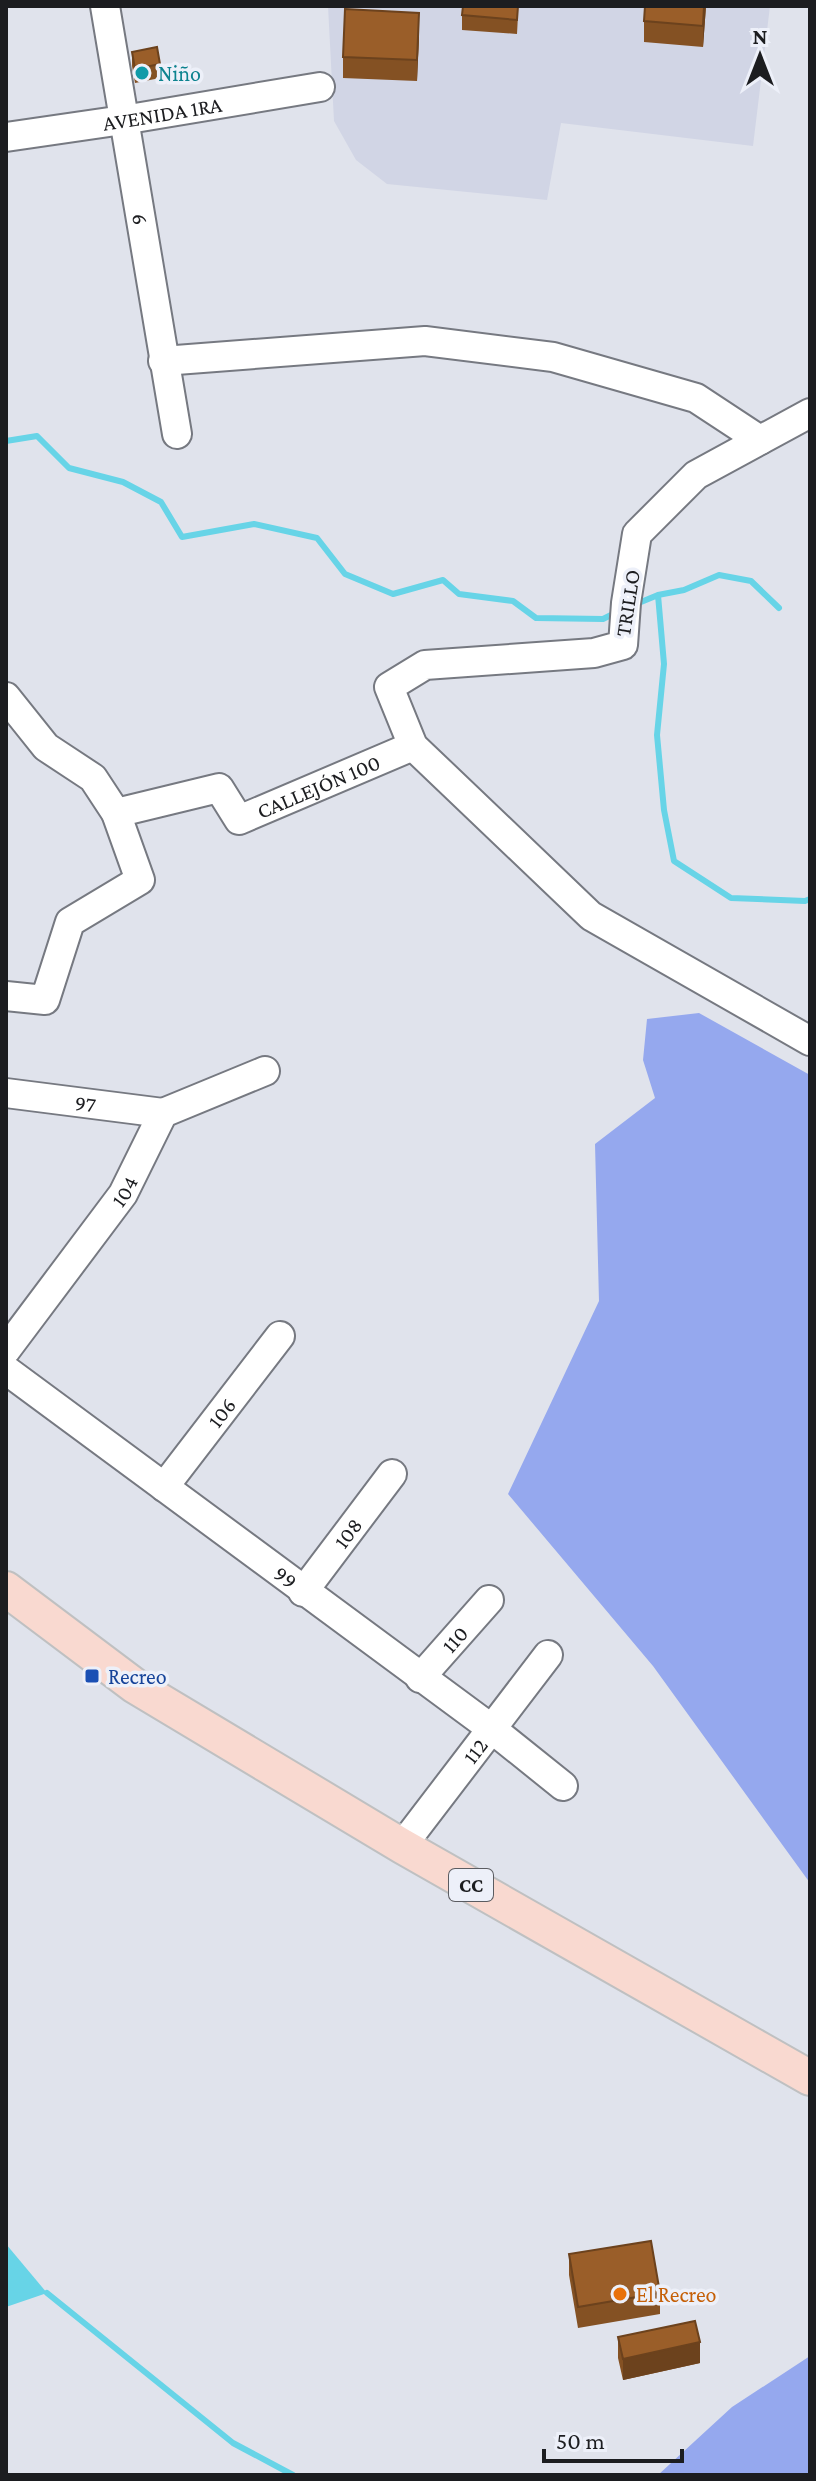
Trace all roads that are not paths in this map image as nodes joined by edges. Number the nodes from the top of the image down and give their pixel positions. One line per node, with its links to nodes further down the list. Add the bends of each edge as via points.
1 (105, 6): 3 (street, 6)
2 (320, 87): 3 (street, AVENIDA 1RA)
3 (123, 120): 4 (street, AVENIDA 1RA); 5 (street, 6)
4 (6, 137)
5 (163, 361): 7 (street, 6); 8 (street, via 425,341 553,357 696,398)
6 (810, 413): 8 (street, TRILLO)
7 (177, 434)
8 (760, 440): 10 (street, TRILLO, via 696,475 637,534 623,645 594,653 425,665 389,687)
9 (6, 697): 11 (street, via 46,747 93,778)
10 (413, 746): 11 (street, CALLEJÓN 100, via 239,820 219,788); 13 (street, via 591,916)
11 (116, 813): 12 (street, via 140,880 70,922 45,1000)
12 (6, 996)
13 (810, 1041)
14 (265, 1071): 16 (street)
15 (6, 1093): 16 (street, 97)
16 (163, 1113): 18 (street, 104, via 123,1194)
17 (280, 1336): 21 (street, 106)
18 (6, 1350)
19 (6, 1370): 21 (street, 99)
20 (392, 1474): 23 (street, 108)
21 (164, 1487): 23 (street, 99)
22 (6, 1589): 29 (main road, CC, via 135,1686)
23 (303, 1592): 26 (street, 99)
24 (489, 1600): 26 (street, 110)
25 (548, 1655): 27 (street, 112)
26 (420, 1678): 27 (street, 99)
27 (492, 1729): 28 (street, 99); 29 (street, 112)
28 (563, 1786)
29 (402, 1846): 30 (main road, CC)
30 (810, 2078)

